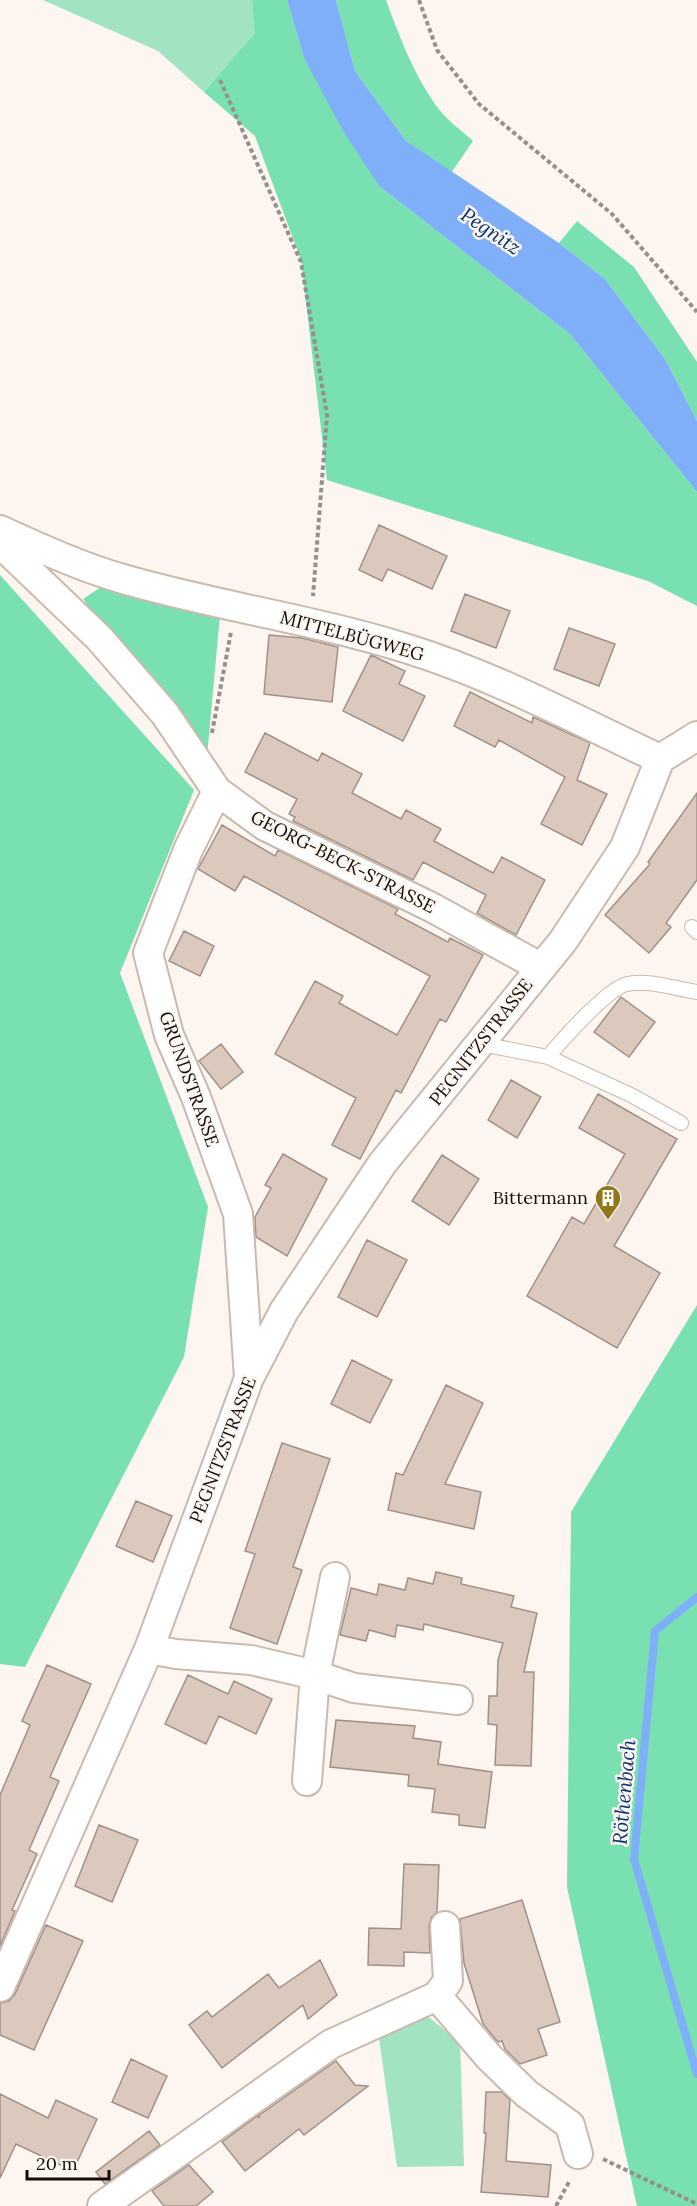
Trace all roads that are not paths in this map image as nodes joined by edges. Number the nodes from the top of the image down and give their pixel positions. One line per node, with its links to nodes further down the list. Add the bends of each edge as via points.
1 (0, 530): 4 (street, MITTELBÜGWEG, via 121,579 237,608 311,621 429,657 504,686)
2 (0, 543): 5 (street, GEORG-BECK-STRASSE, via 99,638 165,714)
3 (697, 736): 4 (street)
4 (660, 759): 6 (street, PEGNITZSTRASSE, via 625,846 563,941)
5 (211, 782): 6 (street, GEORG-BECK-STRASSE, via 265,826 433,908); 11 (street, GRUNDSTRASSE, via 148,954 169,1035 196,1096 238,1214)
6 (540, 967): 8 (street, PEGNITZSTRASSE)
7 (697, 992): 9 (lane, via 626,984 576,1023)
8 (482, 1044): 9 (lane); 11 (street, PEGNITZSTRASSE, via 382,1164 339,1225 284,1311)
9 (548, 1057): 10 (lane)
10 (681, 1123)
11 (249, 1378): 13 (street, PEGNITZSTRASSE)
12 (335, 1577): 14 (street)
13 (149, 1649): 14 (street, via 251,1660); 18 (street, PEGNITZSTRASSE)
14 (315, 1675): 15 (street, via 354,1688); 16 (street)
15 (458, 1700)
16 (308, 1781)
17 (445, 1926): 19 (street, via 448,1981)
18 (0, 1987)
19 (437, 1996): 20 (street, via 527,2094 570,2125); 21 (street, via 331,2044)
20 (579, 2154)
21 (102, 2206)

